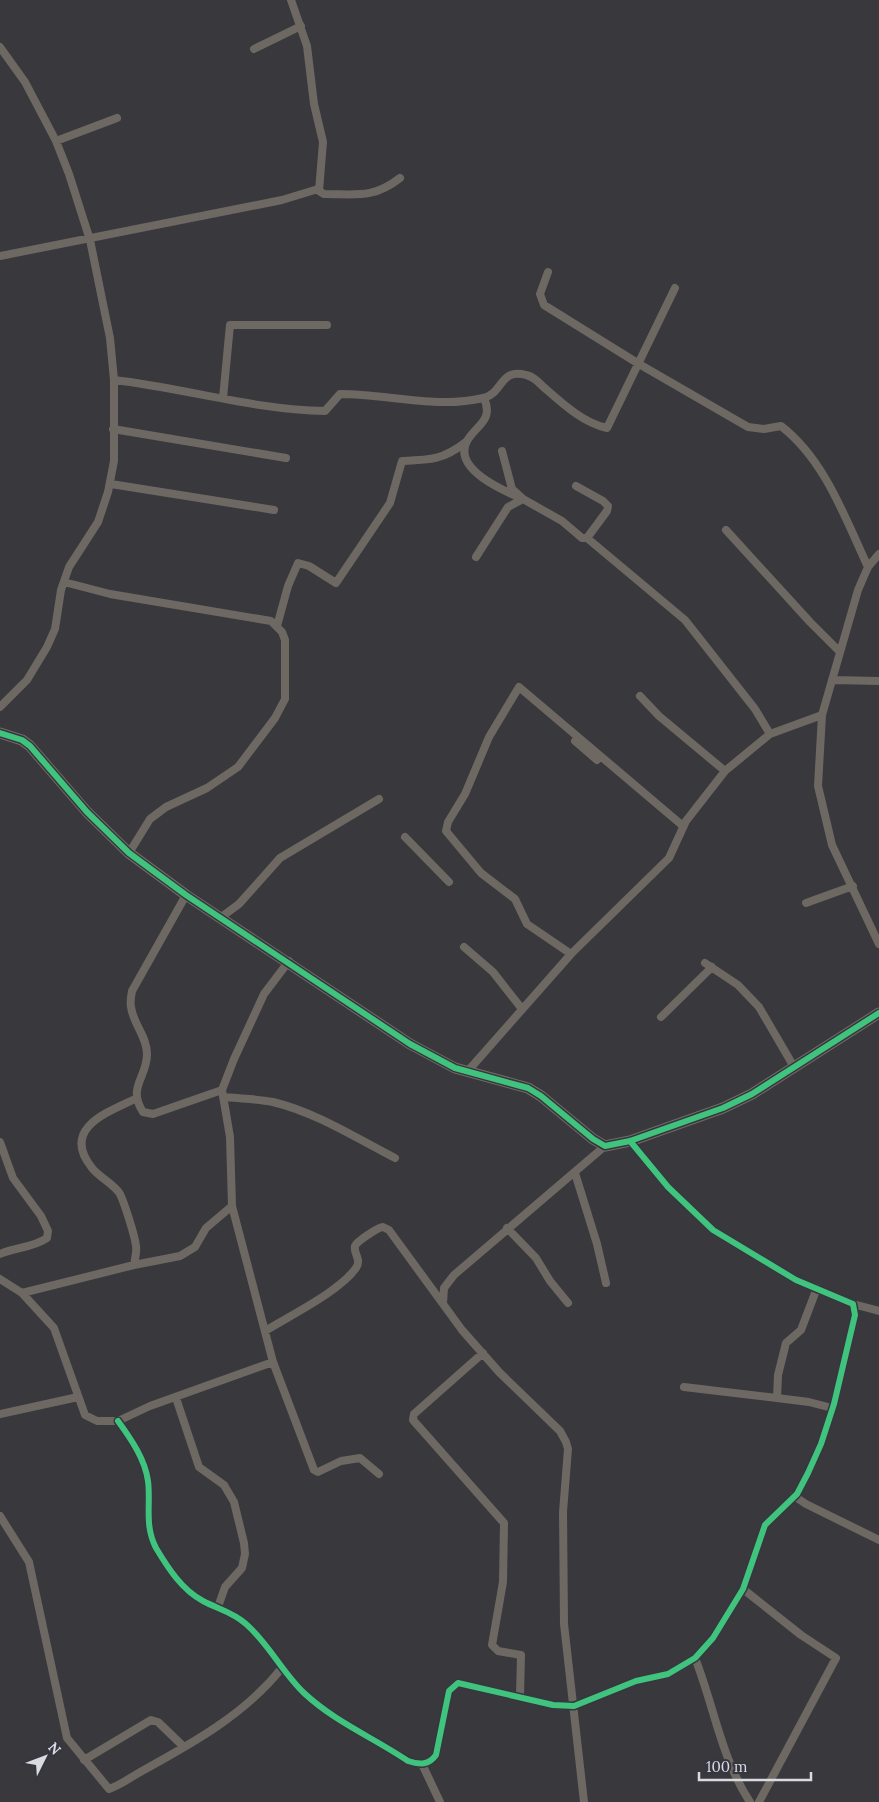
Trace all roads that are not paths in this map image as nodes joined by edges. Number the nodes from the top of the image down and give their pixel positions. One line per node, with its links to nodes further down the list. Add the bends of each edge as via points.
1 (291, 0): 2 (street)
2 (301, 26): 4 (street); 8 (street, via 322,142)
3 (0, 47): 6 (street, via 24,82)
4 (254, 49)
5 (117, 118): 6 (street)
6 (56, 142): 14 (street, via 70,174 90,240 110,338)
7 (400, 178): 8 (street, via 375,193 324,194)
8 (318, 190): 9 (street)
9 (0, 256)
10 (548, 272): 13 (street, via 540,294 544,305)
11 (675, 288): 13 (street)
12 (327, 325): 15 (street, via 230,325)
13 (639, 364): 16 (street, via 607,428 594,425 558,400 535,378 526,375 514,373 507,376 494,393); 29 (street, via 748,427 781,426 790,433 827,483)
14 (114, 380): 15 (street); 17 (street)
15 (223, 398): 16 (street, via 293,411 325,411 340,394 455,402)
16 (484, 398): 18 (street, via 488,407 485,418)
17 (113, 429): 20 (street); 21 (street)
18 (466, 442): 23 (street, via 466,460 471,470); 31 (street, via 451,454 431,460 402,461 390,502 336,583 298,562)
19 (502, 451): 23 (street, via 512,489)
20 (286, 458)
21 (111, 484): 24 (street); 30 (street, via 98,522 69,567)
22 (576, 486): 26 (street, via 608,506 607,512)
23 (523, 499): 26 (street); 28 (street, via 508,507)
24 (274, 510)
25 (726, 530): 32 (street)
26 (586, 538): 40 (street, via 685,620 755,709)
27 (879, 554): 29 (street)
28 (476, 557)
29 (868, 567): 32 (street)
30 (64, 582): 31 (street, via 110,594 271,621); 36 (street, via 55,628 47,648 27,680)
31 (277, 626): 46 (street, via 286,649 282,707 238,767 150,819)
32 (840, 652): 33 (street)
33 (832, 680): 34 (street); 38 (street)
34 (879, 681)
35 (640, 696): 42 (street)
36 (0, 707)
37 (552, 711): 41 (street, via 585,752)
38 (822, 715): 40 (street); 48 (street, via 818,786 832,845)
39 (0, 733): 46 (street, via 30,746 87,812)
40 (770, 734): 42 (street)
41 (604, 765)
42 (725, 771): 44 (street)
43 (379, 799): 51 (street, via 280,858 239,904)
44 (684, 826): 54 (street, via 662,865); 54 (street, via 519,687 489,737 446,831 481,873 515,899 528,924)
45 (405, 837): 47 (street)
46 (129, 853): 49 (street)
47 (449, 882)
48 (853, 886): 50 (street); 52 (street)
49 (186, 895): 51 (street); 62 (street, via 132,991 131,1007 143,1034 147,1056 136,1090)
50 (806, 903)
51 (220, 918): 55 (street)
52 (879, 944)
53 (464, 947): 56 (street, via 494,972)
54 (571, 954): 56 (street)
55 (289, 962): 60 (street, via 410,1044 446,1065); 61 (street, via 264,994)
56 (522, 1009): 60 (street)
57 (879, 1013): 59 (street)
58 (661, 1018): 59 (street, via 709,965 738,985 759,1007)
59 (794, 1067): 63 (street, via 723,1108)
60 (467, 1072): 65 (street, via 528,1088)
61 (222, 1093): 62 (street, via 153,1114 143,1112); 66 (street, via 289,1107); 68 (street, via 230,1137)
62 (137, 1098): 71 (street, via 98,1115 83,1133 82,1142 93,1169 120,1193 136,1246)
63 (630, 1141): 65 (street); 74 (street, via 668,1187 713,1230 796,1280)
64 (0, 1142): 70 (street, via 13,1178 48,1231 46,1238 36,1245)
65 (605, 1146): 67 (street)
66 (394, 1158)
67 (574, 1173): 69 (street); 73 (street)
68 (232, 1206): 71 (street, via 206,1228 189,1251 180,1256); 80 (street)
69 (507, 1228): 76 (street, via 536,1258); 77 (street, via 454,1275 444,1288)
70 (0, 1254)
71 (134, 1265): 75 (street)
72 (0, 1279): 75 (street)
73 (606, 1283)
74 (817, 1288): 78 (street); 86 (street, via 801,1330 786,1344 778,1375)
75 (22, 1293): 84 (street, via 54,1328)
76 (568, 1303)
77 (443, 1304): 80 (street, via 389,1230 381,1226 355,1246 359,1260 355,1269 314,1301); 81 (street)
78 (853, 1304): 79 (street); 87 (street, via 855,1315)
79 (879, 1311)
80 (265, 1331): 82 (street)
81 (483, 1353): 98 (street, via 414,1414 413,1420 504,1523 503,1582 492,1645 498,1651 521,1656); 99 (street, via 560,1431 568,1449 563,1530 564,1624)
82 (273, 1362): 85 (street); 90 (street, via 314,1470 318,1472 341,1461 360,1458)
83 (684, 1387): 86 (street)
84 (78, 1397): 88 (street); 89 (street, via 88,1418 102,1422)
85 (176, 1398): 89 (street); 95 (street, via 199,1467 224,1485 234,1502 244,1543 242,1568 226,1587)
86 (777, 1398): 87 (street)
87 (832, 1408): 91 (street, via 821,1444)
88 (0, 1414)
89 (118, 1421): 95 (street, via 145,1466 149,1483 147,1514 155,1544 188,1591)
90 (379, 1474)
91 (794, 1496): 93 (street); 94 (street, via 765,1525)
92 (0, 1516): 101 (street, via 29,1562 67,1738)
93 (879, 1540)
94 (743, 1588): 96 (street, via 713,1638); 106 (street, via 801,1635 836,1658)
95 (218, 1607): 97 (street, via 246,1624 270,1650)
96 (695, 1658): 99 (street, via 668,1674 636,1681); 105 (street, via 727,1760)
97 (281, 1669): 100 (street, via 266,1688 238,1712); 102 (street, via 330,1714 408,1761)
98 (520, 1696): 99 (street, via 553,1705); 102 (street, via 462,1683 455,1685 448,1696 438,1751)
99 (574, 1706): 104 (street)
100 (184, 1747): 101 (street, via 158,1722 151,1720); 101 (street, via 109,1789)
101 (84, 1760)
102 (422, 1764): 103 (street)
103 (440, 1802)
104 (584, 1802)
105 (750, 1802)
106 (759, 1802)

